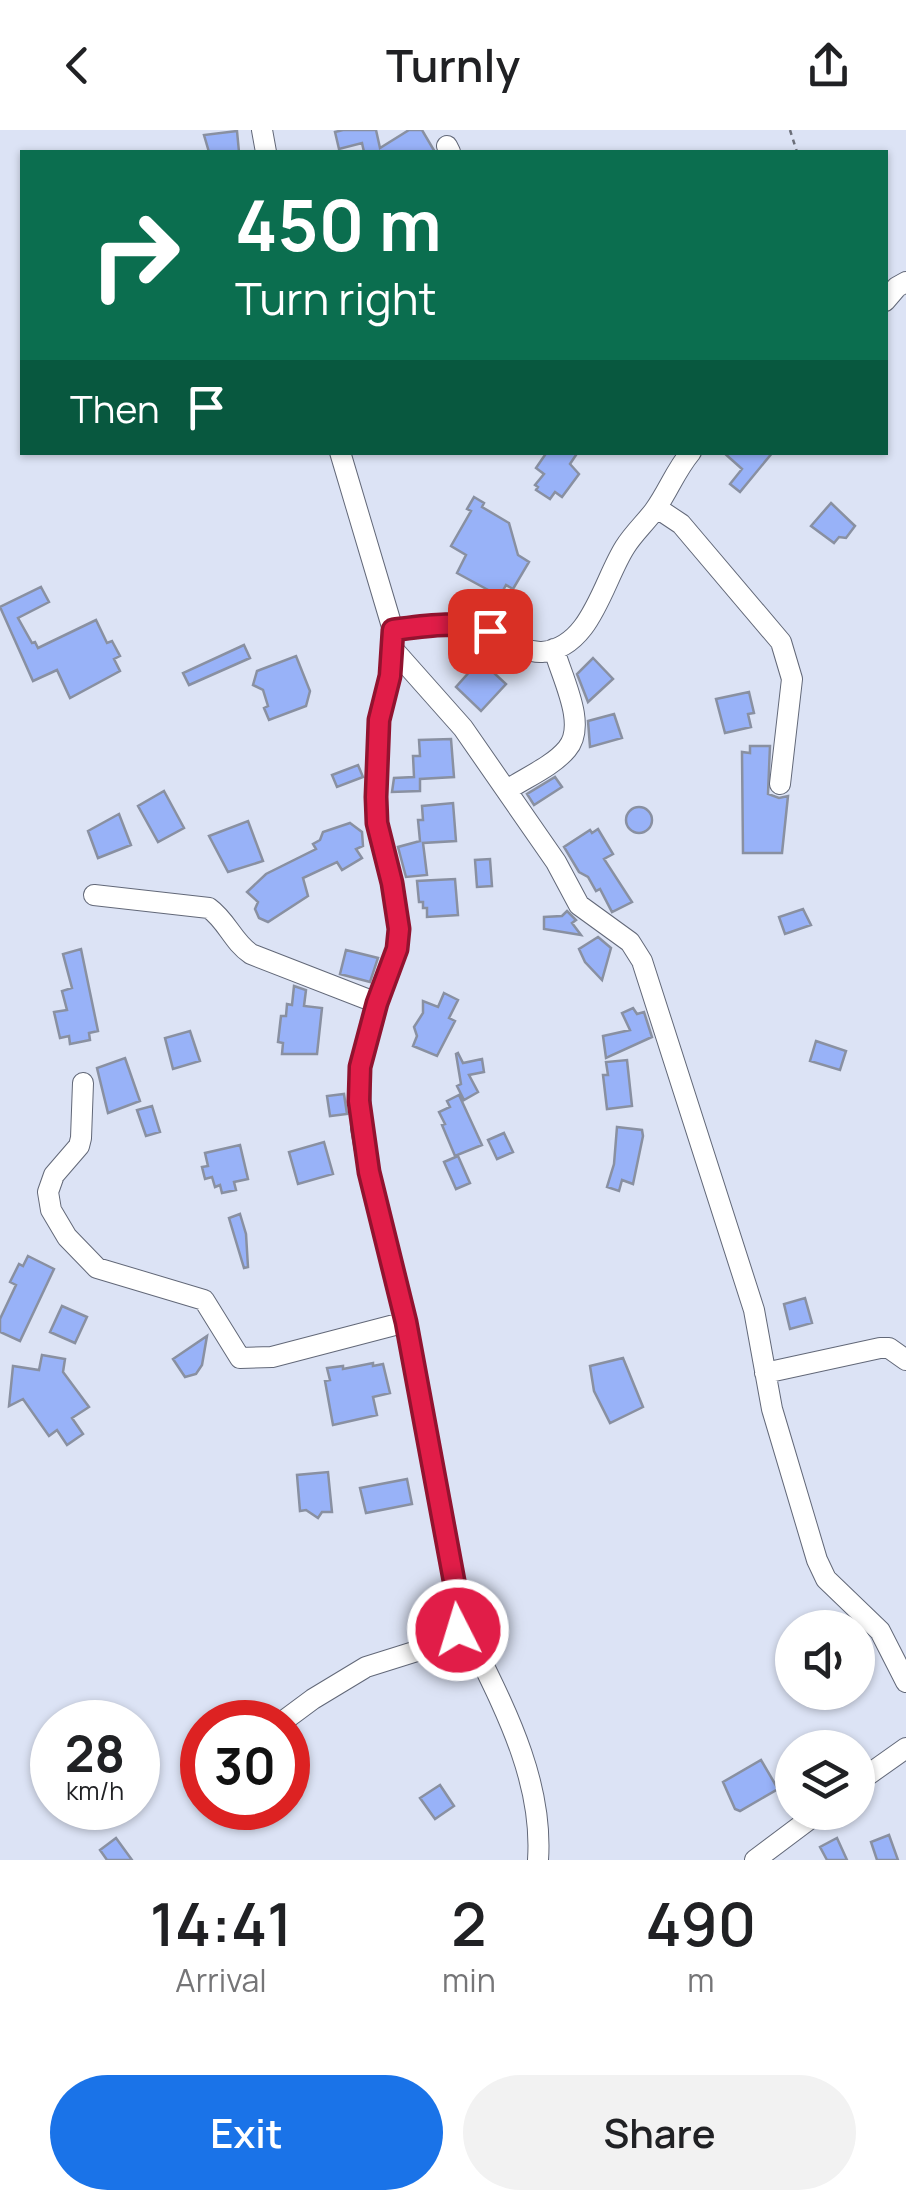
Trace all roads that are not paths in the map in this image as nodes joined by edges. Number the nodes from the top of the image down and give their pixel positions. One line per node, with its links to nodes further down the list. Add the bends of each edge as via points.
1 (341, 455): 4 (street)
2 (688, 455): 3 (street)
3 (656, 508): 5 (street, via 624,548 594,610); 6 (street, via 681,524 781,642 792,690)
4 (392, 639): 5 (street, via 446,625 478,626 533,651); 7 (street); 9 (street, via 376,797 399,929)
5 (554, 649): 7 (street, via 571,704 572,739 562,754)
6 (780, 784)
7 (507, 790): 13 (street, via 579,905 630,942 642,961 754,1310)
8 (94, 895): 9 (street, via 209,908 251,954)
9 (377, 1003): 11 (street, via 360,1067 361,1128)
10 (83, 1084): 11 (street, via 79,1146 48,1192 50,1210 67,1237 98,1268 204,1300 240,1358 272,1357)
11 (406, 1322): 14 (street)
12 (906, 1360): 13 (street, via 880,1348)
13 (765, 1373): 15 (street, via 820,1570 880,1631)
14 (460, 1617): 16 (street, via 444,1645 366,1667); 20 (street, via 525,1762 538,1817)
15 (906, 1682)
16 (310, 1701)
17 (906, 1748): 18 (street)
18 (875, 1770)
19 (795, 1830): 21 (street)
20 (538, 1860)
21 (755, 1860)

